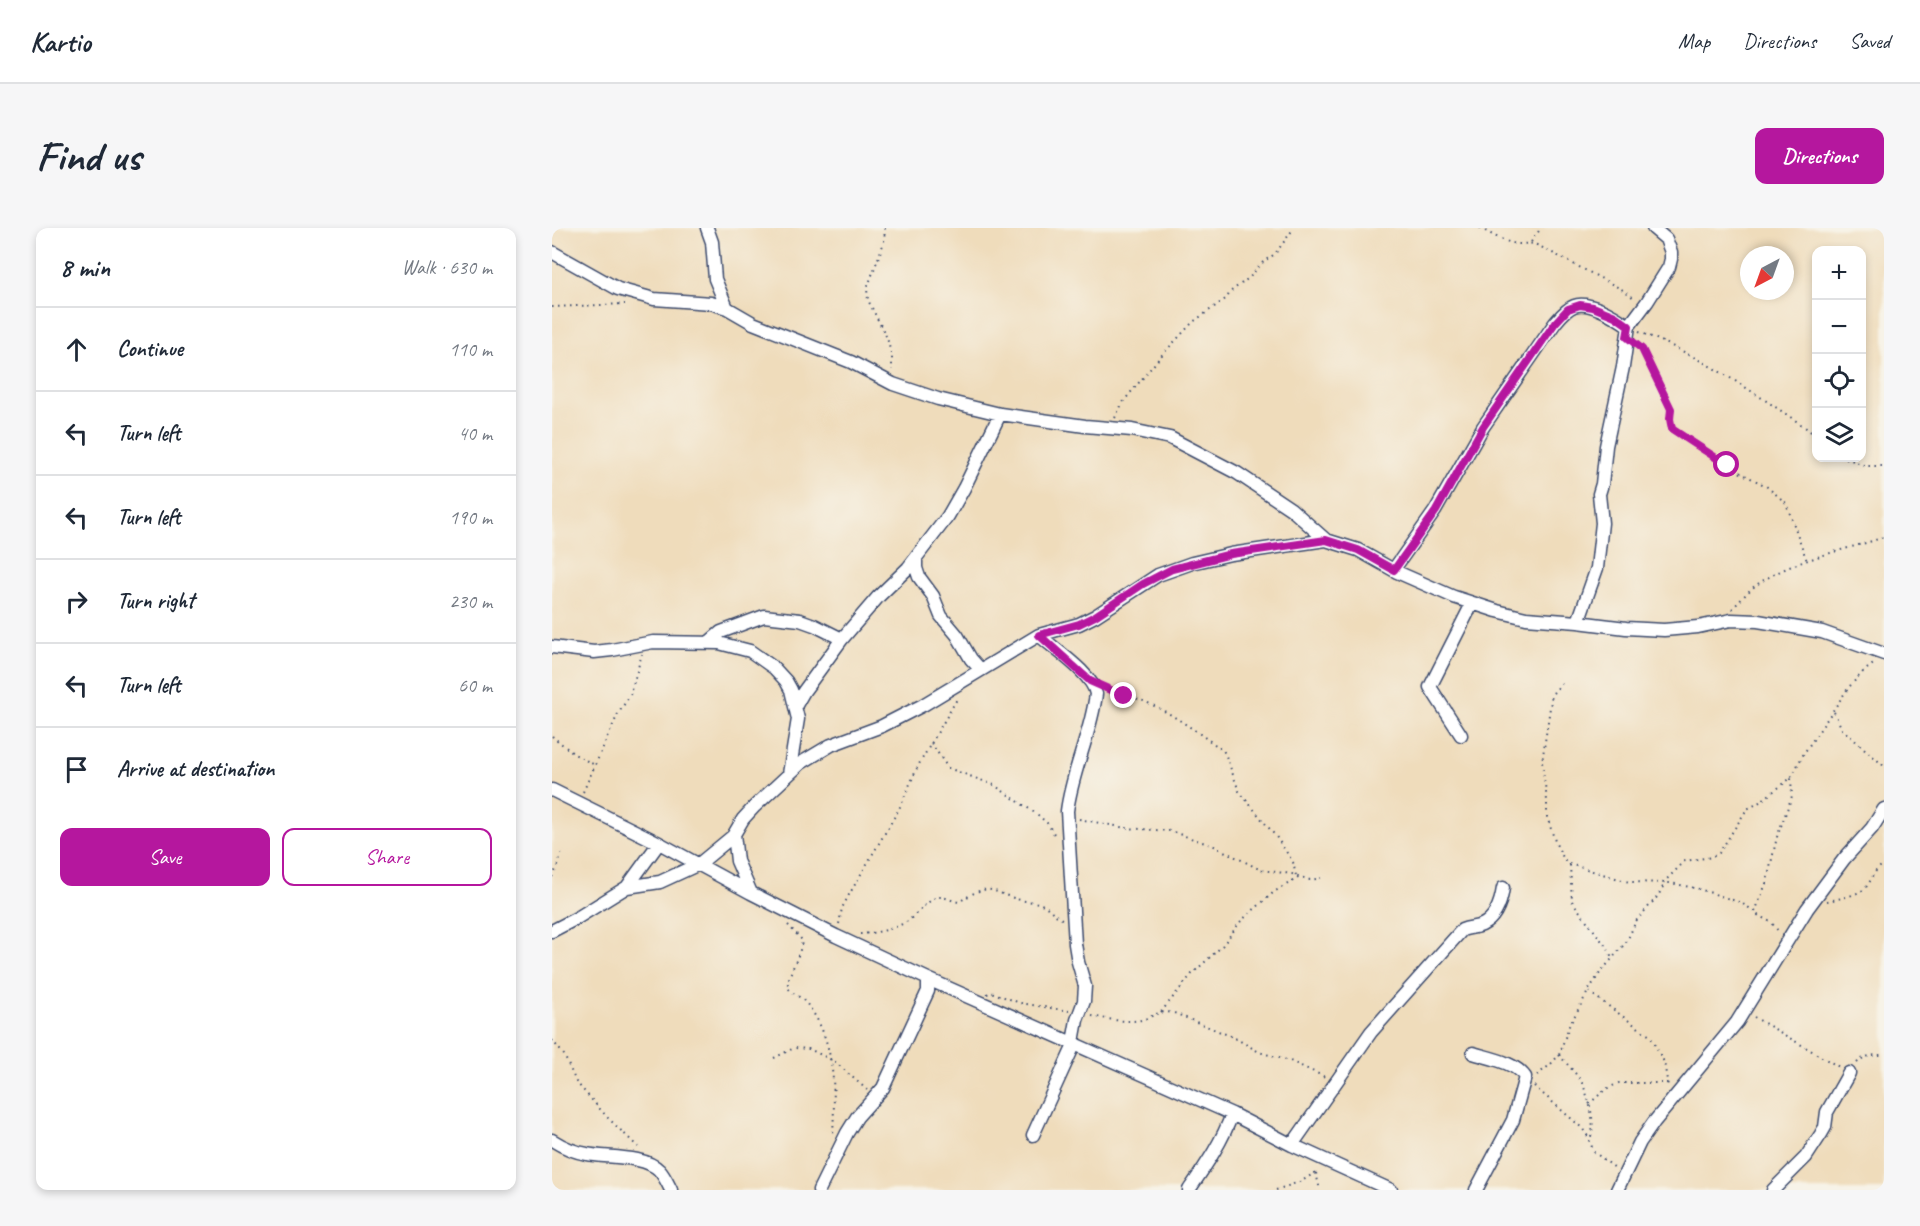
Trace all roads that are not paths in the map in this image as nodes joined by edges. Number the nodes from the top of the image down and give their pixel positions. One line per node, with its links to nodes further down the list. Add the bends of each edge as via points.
1 (707, 228): 4 (street, via 715,279)
2 (1653, 228): 5 (street, via 1666,239 1671,259)
3 (552, 252): 4 (street, via 618,289 654,299 704,302)
4 (727, 308): 6 (street, via 893,384)
5 (1628, 330): 9 (street, via 1615,316 1593,307 1580,305 1568,309 1483,427 1436,511); 11 (street, via 1599,494 1602,523 1597,568)
6 (1000, 414): 7 (street, via 1170,438 1237,473 1291,509); 8 (street, via 948,516)
7 (1326, 540): 9 (street, via 1358,550); 12 (street, via 1231,554 1182,566 1143,584 1087,620)
8 (916, 558): 13 (street); 17 (street, via 919,577 941,616)
9 (1394, 570): 10 (street)
10 (1472, 604): 11 (street, via 1526,618); 19 (street, via 1430,687)
11 (1578, 622): 16 (street, via 1664,630 1731,620 1758,621 1822,632)
12 (1039, 635): 17 (street); 31 (street, via 1095,688 1068,816 1074,924 1085,986)
13 (842, 639): 14 (street, via 800,620 764,616 721,632); 18 (street)
14 (708, 643): 15 (street, via 645,643 594,652); 18 (street, via 740,647 762,659 786,681)
15 (552, 647)
16 (1882, 657)
17 (981, 670): 20 (street, via 882,726 831,745)
18 (796, 705): 20 (street)
19 (1461, 735)
20 (789, 774): 23 (street, via 743,819)
21 (552, 790): 24 (street)
22 (1884, 809): 43 (street, via 1810,904 1737,1022 1654,1122)
23 (734, 834): 25 (street); 28 (street, via 737,861)
24 (659, 843): 25 (street); 26 (street)
25 (699, 864): 26 (street, via 660,882); 28 (street)
26 (627, 887): 29 (street)
27 (1503, 888): 37 (street, via 1501,901 1489,920 1462,930 1371,1032)
28 (751, 893): 30 (street)
29 (552, 931)
30 (928, 979): 31 (street); 39 (street, via 928,991 883,1088 857,1117)
31 (1074, 1043): 34 (street); 35 (street)
32 (1473, 1053): 42 (street, via 1521,1072 1526,1084 1513,1120)
33 (1849, 1073): 44 (street, via 1831,1104 1821,1134 1806,1157)
34 (1232, 1114): 37 (street); 40 (street, via 1216,1149)
35 (1034, 1136)
36 (552, 1140): 38 (street, via 586,1154 652,1166)
37 (1292, 1145): 41 (street)
38 (671, 1190)
39 (819, 1190)
40 (1189, 1190)
41 (1391, 1190)
42 (1476, 1190)
43 (1617, 1190)
44 (1773, 1190)

